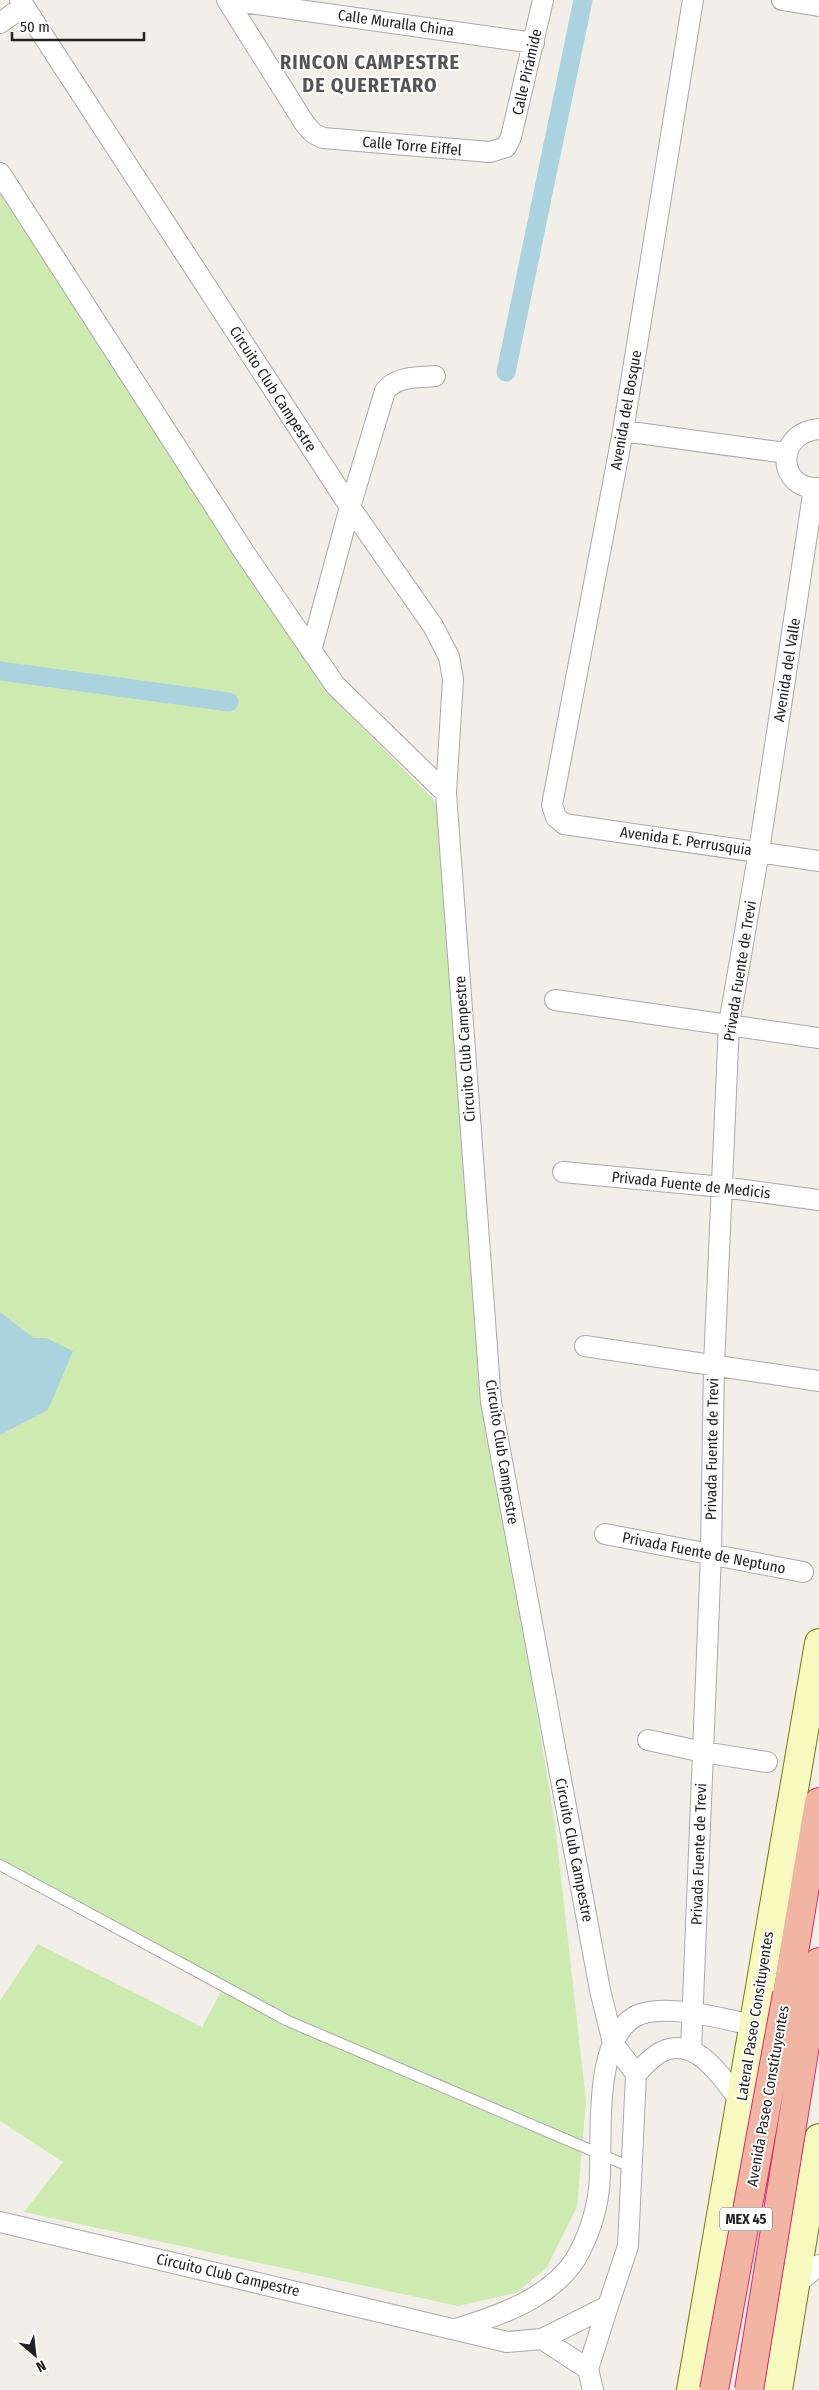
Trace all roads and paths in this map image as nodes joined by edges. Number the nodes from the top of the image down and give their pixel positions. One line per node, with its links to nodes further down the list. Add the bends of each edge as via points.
1 (227, 0): 8 (street, Calle Muralla China); 9 (street, Calle Torre Eiffel, via 313,133 323,138 490,152 502,150)
2 (543, 0): 8 (street, Calle Pirámide)
3 (693, 0): 13 (street, Avenida del Bosque)
4 (782, 0): 6 (street)
5 (22, 3): 7 (street, Circuito Club Campestre); 16 (street, Circuito Club Campestre)
6 (819, 6)
7 (0, 23)
8 (534, 43): 9 (street, Calle Pirámide)
9 (509, 144)
10 (0, 173): 17 (street)
11 (435, 376): 16 (street, via 398,380 385,391)
12 (819, 430): 14 (street, via 799,435)
13 (623, 431): 14 (street); 19 (street, Avenida del Bosque, via 552,805)
14 (786, 453): 15 (street, via 786,465 791,475 799,484)
15 (817, 488): 20 (street, Avenida del Valle)
16 (350, 507): 17 (street); 18 (street, Circuito Club Campestre, via 433,626 448,657 453,679)
17 (311, 651): 18 (street, via 335,685)
18 (446, 793): 44 (street, Circuito Club Campestre, via 490,1402 600,1990)
19 (556, 817): 20 (street, Avenida E. Perrusquia, via 564,824)
20 (759, 851): 21 (street, Avenida E. Perrusquia); 23 (street, Privada Fuente de Trevi)
21 (819, 861)
22 (555, 1000): 23 (street)
23 (729, 1024): 24 (street); 26 (street, Privada Fuente de Trevi)
24 (819, 1038)
25 (563, 1172): 26 (street, Privada Fuente de Medicis)
26 (723, 1187): 27 (street, Privada Fuente de Medicis); 29 (street, Privada Fuente de Trevi)
27 (819, 1200)
28 (585, 1346): 29 (street)
29 (714, 1365): 30 (street); 32 (street, Privada Fuente de Trevi)
30 (819, 1381)
31 (605, 1534): 32 (street, Privada Fuente de Neptuno)
32 (711, 1554): 33 (street, Privada Fuente de Neptuno); 36 (street, Privada Fuente de Trevi)
33 (803, 1572)
34 (819, 1643): 42 (main road, Lateral Paseo Consituyentes)
35 (648, 1740): 36 (street)
36 (703, 1752): 37 (street); 41 (street, Privada Fuente de Trevi)
37 (767, 1762)
38 (819, 1802): 62 (highway, Avenida Paseo Constituyentes / MEX 45, bridge)
39 (0, 1865): 49 (lane, via 288,2021)
40 (819, 1962): 63 (highway, Avenida Paseo Constituyentes / MEX 45, bridge)
41 (692, 2013): 42 (street); 44 (street, via 654,2010 640,2014 624,2025); 45 (street, Privada Fuente de Trevi)
42 (754, 2025): 43 (street); 47 (main road, Lateral Paseo Consituyentes)
43 (819, 2036)
44 (613, 2043): 46 (street, Circuito Club Campestre); 49 (street, Circuito Club Campestre, via 603,2082)
45 (691, 2050): 46 (street, via 665,2050); 47 (street, via 711,2064)
46 (636, 2074): 50 (street)
47 (742, 2103): 51 (main road, Lateral Paseo Consituyentes)
48 (819, 2138): 52 (main road)
49 (600, 2153): 50 (lane); 57 (street, Circuito Club Campestre, via 599,2189 591,2229 574,2261 552,2284 525,2302)
50 (633, 2168): 56 (street, via 628,2246)
51 (729, 2176): 52 (main road, via 735,2168 752,2158 782,2160 799,2172 808,2190); 61 (main road, Lateral Paseo Consituyentes)
52 (809, 2201): 55 (main road)
53 (0, 2222): 57 (street, Circuito Club Campestre)
54 (819, 2265): 55 (street)
55 (795, 2285): 64 (main road)
56 (608, 2306): 58 (street, Circuito Club Campestre); 59 (street)
57 (456, 2329): 58 (street, Circuito Club Campestre, via 506,2342)
58 (542, 2339): 59 (street)
59 (588, 2369): 60 (street)
60 (593, 2390)
61 (691, 2390)
62 (714, 2390)
63 (749, 2390)
64 (778, 2390)

